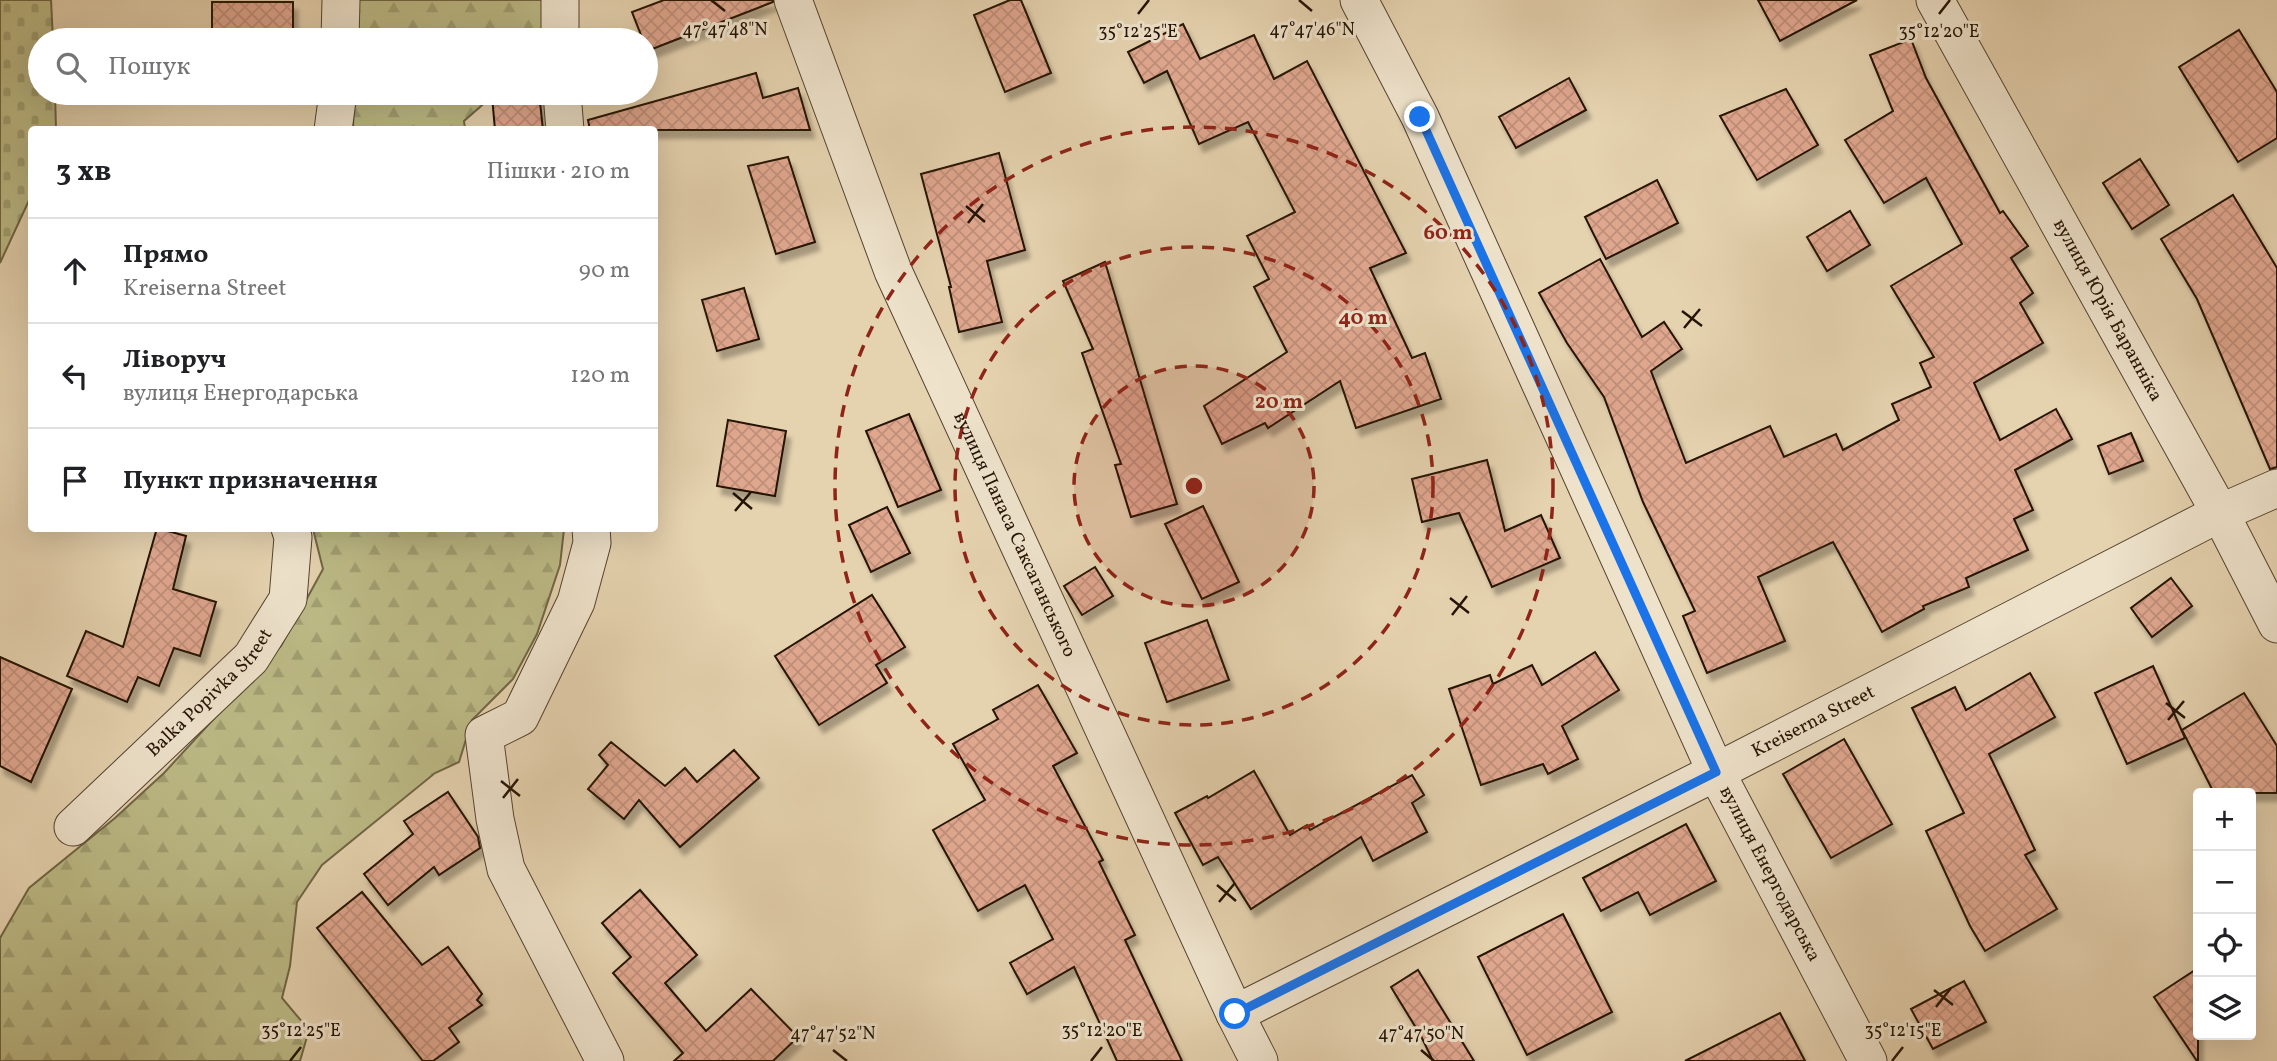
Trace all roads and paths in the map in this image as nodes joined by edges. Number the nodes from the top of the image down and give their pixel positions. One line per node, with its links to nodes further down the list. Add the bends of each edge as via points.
1 (341, 0): 6 (street)
2 (560, 0): 7 (street)
3 (793, 0): 19 (street, вулиця Панаса Саксаганського, via 892,271)
4 (1359, 0): 17 (street, вулиця Енергодарська, via 1420,117)
5 (1935, 0): 13 (street, вулиця Юрія Баранніка)
6 (340, 28)
7 (561, 28)
8 (336, 105): 10 (street)
9 (563, 105): 11 (street)
10 (334, 126)
11 (565, 126)
12 (2277, 488): 13 (street, Kreiserna Street)
13 (2220, 513): 16 (street, вулиця Юрія Баранніка); 17 (street, Kreiserna Street)
14 (291, 532): 18 (street, Balka Popivka Street, via 288,599 251,658)
15 (591, 532): 20 (street, via 576,601 520,717 484,735 506,869)
16 (2277, 624)
17 (1716, 772): 19 (street, Kreiserna Street); 22 (street, вулиця Енергодарська)
18 (73, 827)
19 (1235, 1014): 21 (street, вулиця Панаса Саксаганського)
20 (605, 1061)
21 (1259, 1061)
22 (1868, 1061)

